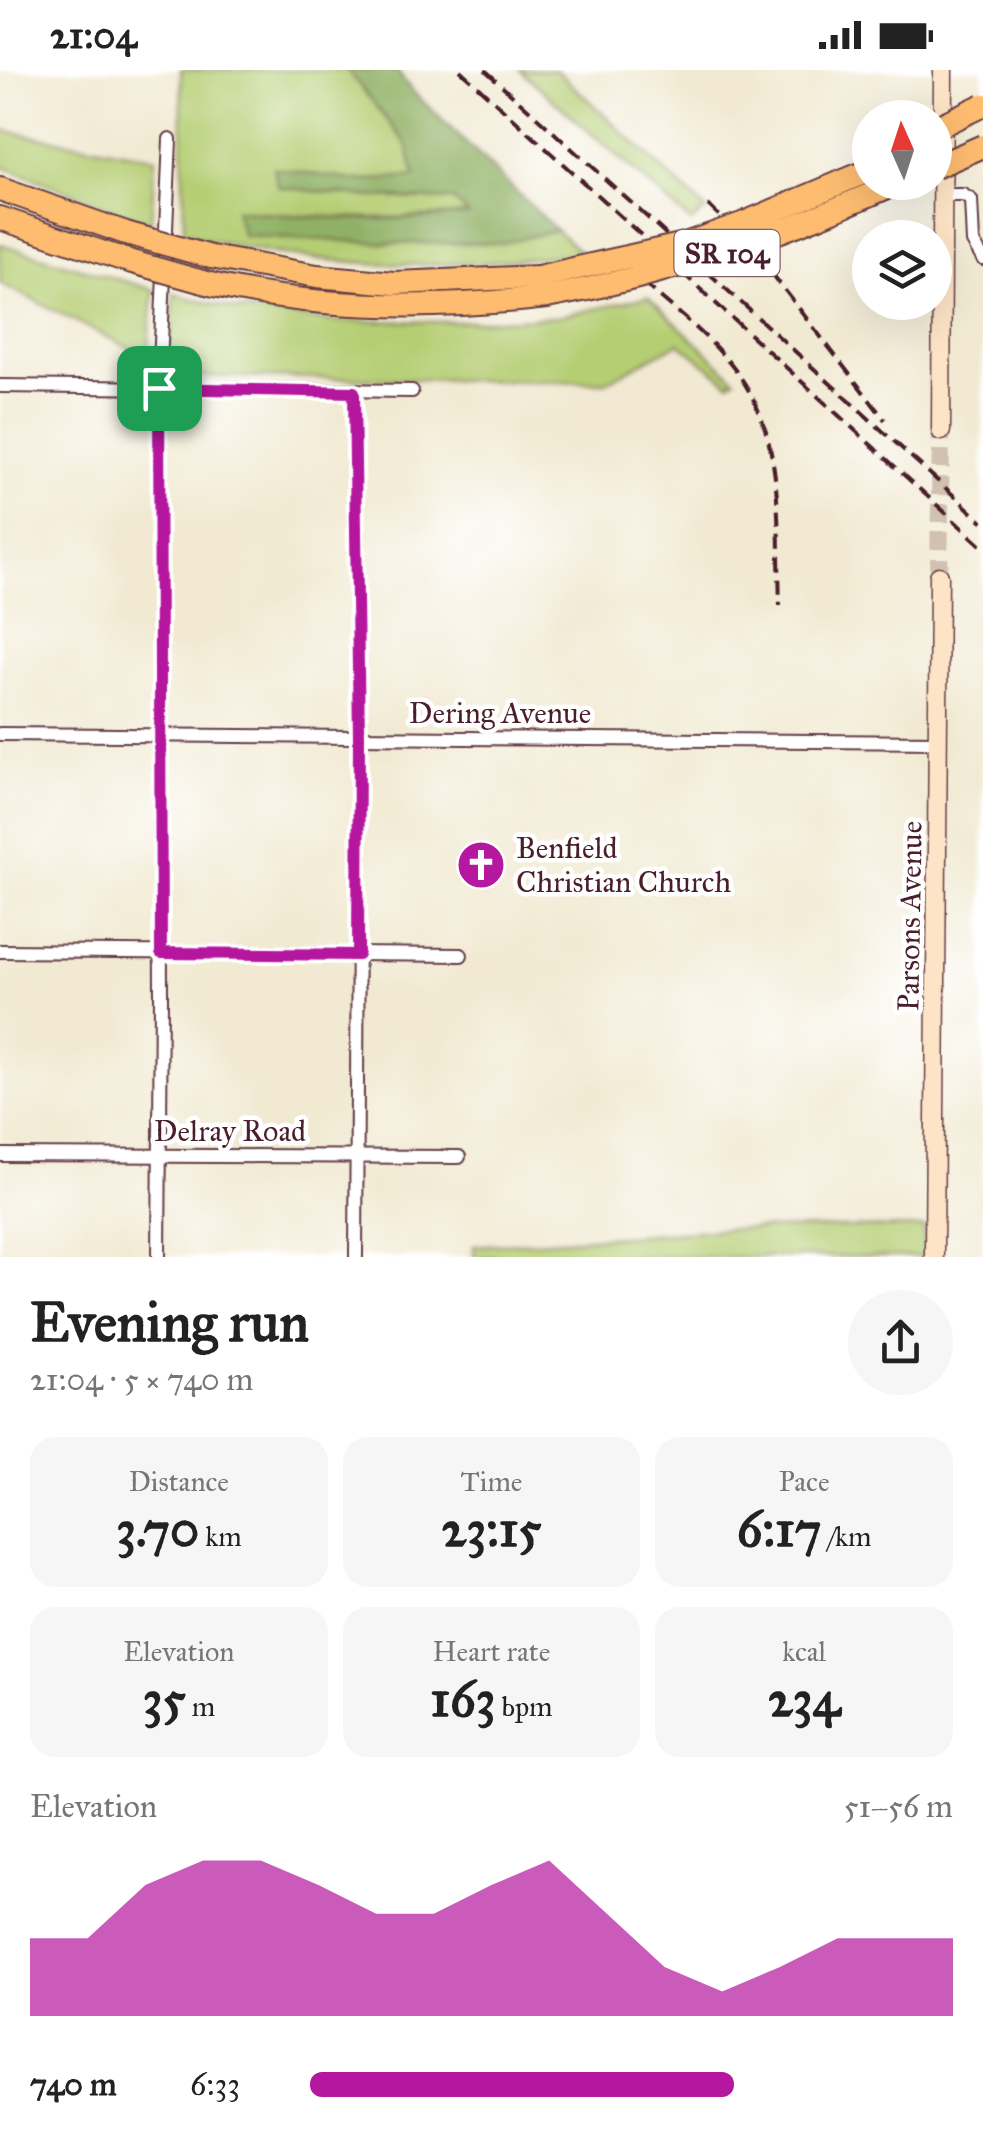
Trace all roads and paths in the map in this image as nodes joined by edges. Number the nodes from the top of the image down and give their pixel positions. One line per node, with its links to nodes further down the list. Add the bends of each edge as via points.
1 (943, 70): 2 (street)
2 (942, 100)
3 (983, 105): 5 (highway, bridge)
4 (983, 119): 6 (highway)
5 (952, 120)
6 (952, 133)
7 (170, 139): 23 (street)
8 (983, 146): 10 (highway, bridge)
9 (983, 161): 12 (highway)
10 (952, 168)
11 (852, 171): 16 (highway, bridge)
12 (952, 173)
13 (852, 178): 16 (highway, SR 104, bridge)
14 (952, 188): 20 (street, via 971,200 973,242)
15 (0, 189): 21 (highway, SR 104, bridge, via 211,258 394,283)
16 (818, 192): 21 (highway, SR 104, bridge, via 684,244)
17 (855, 200): 21 (highway, SR 104, bridge, via 653,275)
18 (938, 200): 26 (street)
19 (0, 218): 21 (highway, SR 104, bridge, via 210,284 305,301 465,304)
20 (983, 259)
21 (542, 287)
22 (0, 386): 23 (street)
23 (159, 388): 25 (street); 29 (street)
24 (412, 391): 25 (street)
25 (354, 392): 30 (street)
26 (940, 431)
27 (940, 576): 31 (street, Parsons Avenue)
28 (0, 734): 29 (street, Dering Avenue)
29 (160, 736): 30 (street, Dering Avenue); 33 (street)
30 (359, 737): 31 (street, Dering Avenue); 34 (street)
31 (939, 742): 42 (street, Parsons Avenue)
32 (0, 951): 33 (street)
33 (161, 953): 34 (street); 37 (street)
34 (358, 955): 35 (street); 38 (street)
35 (461, 955)
36 (0, 1155): 37 (street, Delray Road)
37 (159, 1155): 38 (street, Delray Road); 40 (street)
38 (355, 1156): 39 (street, Delray Road); 41 (street)
39 (460, 1157)
40 (159, 1257)
41 (356, 1257)
42 (934, 1257)

